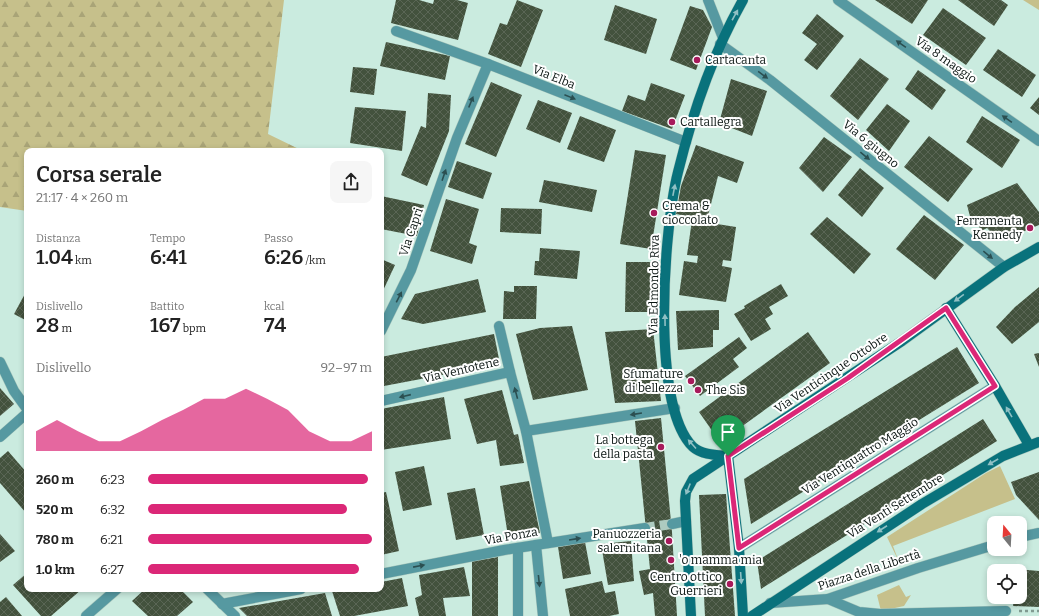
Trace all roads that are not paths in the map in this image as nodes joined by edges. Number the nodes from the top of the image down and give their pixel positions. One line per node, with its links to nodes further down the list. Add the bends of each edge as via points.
1 (708, 0): 5 (street)
2 (743, 0): 5 (main road, Via Edmondo Riva, one-way to 2)
3 (838, 0): 7 (street, Via 8 maggio, one-way to 3)
4 (396, 31): 6 (street, Via Elba)
5 (722, 41): 8 (main road, Via Edmondo Riva); 10 (street, Via 6 giugno, one-way to 10)
6 (488, 64): 8 (street, Via Elba, one-way to 8); 12 (street, Via Capri, one-way to 6, via 411,270 457,138)
7 (1039, 141)
8 (686, 142): 19 (main road, Via Edmondo Riva, one-way to 8, via 666,357 666,259 672,201)
9 (1039, 247): 10 (main road, Via Venticinque Ottobre)
10 (1004, 267): 11 (main road, Via Venticinque Ottobre, one-way to 11)
11 (946, 308): 16 (main road); 25 (main road, Via Venticinque Ottobre, via 848,378)
12 (384, 325)
13 (499, 326): 15 (street)
14 (0, 362): 18 (street)
15 (510, 372): 17 (street, Via Ventotene, one-way to 17); 21 (street, Via Ventotene, one-way to 15)
16 (995, 386): 24 (main road, one-way to 16); 35 (street, Via Ventiquattro Maggio)
17 (384, 400)
18 (24, 406)
19 (675, 408): 21 (street, one-way to 21); 25 (main road, Via Edmondo Riva, one-way to 19, via 704,453 694,448 685,435)
20 (24, 416): 22 (street)
21 (526, 431): 31 (street, Via Ventotene)
22 (0, 437)
23 (1039, 442): 24 (main road, Via Venti Settembre)
24 (1029, 446): 42 (main road, Via Venti Settembre, one-way to 42, via 1003,456 922,504)
25 (728, 456): 26 (main road, Via Venticinque Ottobre, one-way to 26, via 698,475 689,484 685,501); 35 (main road)
26 (686, 522): 27 (street); 48 (main road, Via Venticinque Ottobre)
27 (672, 524)
28 (645, 528): 31 (street, Via Ponza, one-way to 28)
29 (1039, 533): 30 (street)
30 (1027, 536)
31 (548, 543): 32 (street, Via Ponza)
32 (536, 545): 34 (street, Via Ponza); 47 (street, one-way to 47)
33 (987, 547): 40 (street, Piazza della Libertà)
34 (518, 548): 36 (street, Via Ponza, one-way to 34); 46 (street)
35 (739, 548): 49 (main road, one-way to 49)
36 (384, 573)
37 (114, 592): 44 (street)
38 (210, 592): 41 (street)
39 (285, 592): 41 (street)
40 (828, 599): 42 (street, Piazza della Libertà); 43 (street, via 858,612 880,614)
41 (222, 604): 45 (street)
42 (770, 604): 50 (main road, Piazza della Libertà)
43 (1006, 611)
44 (86, 616)
45 (235, 616)
46 (518, 616)
47 (543, 616)
48 (691, 616)
49 (743, 616)
50 (752, 616)

